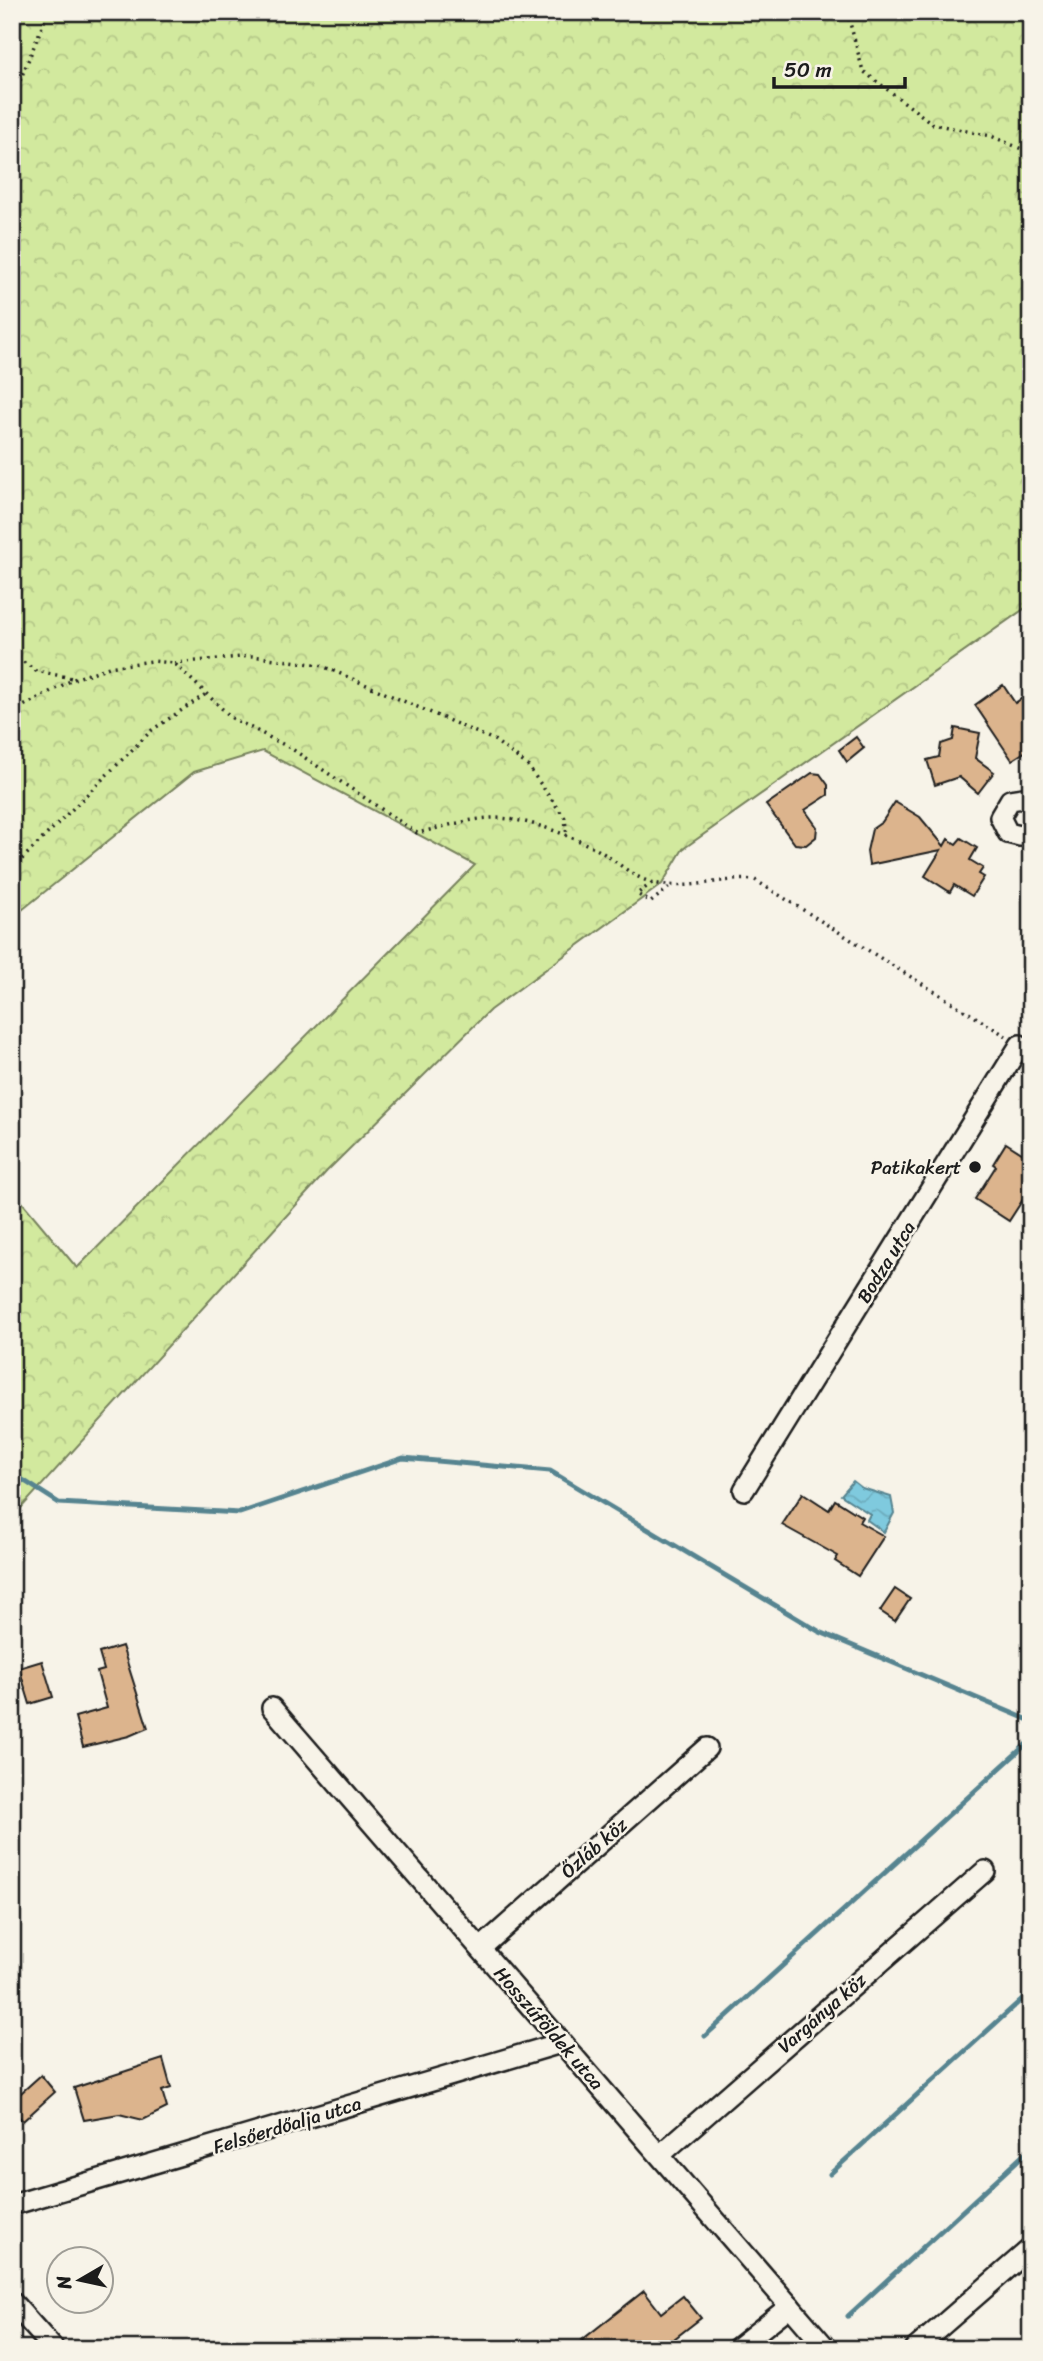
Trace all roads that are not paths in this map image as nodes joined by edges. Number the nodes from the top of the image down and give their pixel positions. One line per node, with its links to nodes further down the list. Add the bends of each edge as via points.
1 (1031, 802): 2 (street, via 1010,800 1000,817 1008,833 1020,836)
2 (1031, 832)
3 (1026, 1049): 4 (street, Bodza utca)
4 (744, 1490)
5 (272, 1708): 8 (street, Hosszúföldek utca)
6 (708, 1748): 8 (street, Őzláb köz)
7 (985, 1871): 10 (street, Vargánya köz)
8 (481, 1948): 9 (street, Hosszúföldek utca)
9 (561, 2043): 10 (street, Hosszúföldek utca); 11 (street, Felsőerdőalja utca)
10 (660, 2155): 14 (street, Hosszúföldek utca)
11 (12, 2205)
12 (1031, 2248): 18 (street)
13 (12, 2302): 15 (street)
14 (790, 2306): 16 (street); 17 (street, Hosszúföldek utca)
15 (54, 2349)
16 (736, 2349)
17 (827, 2349)
18 (915, 2349)

